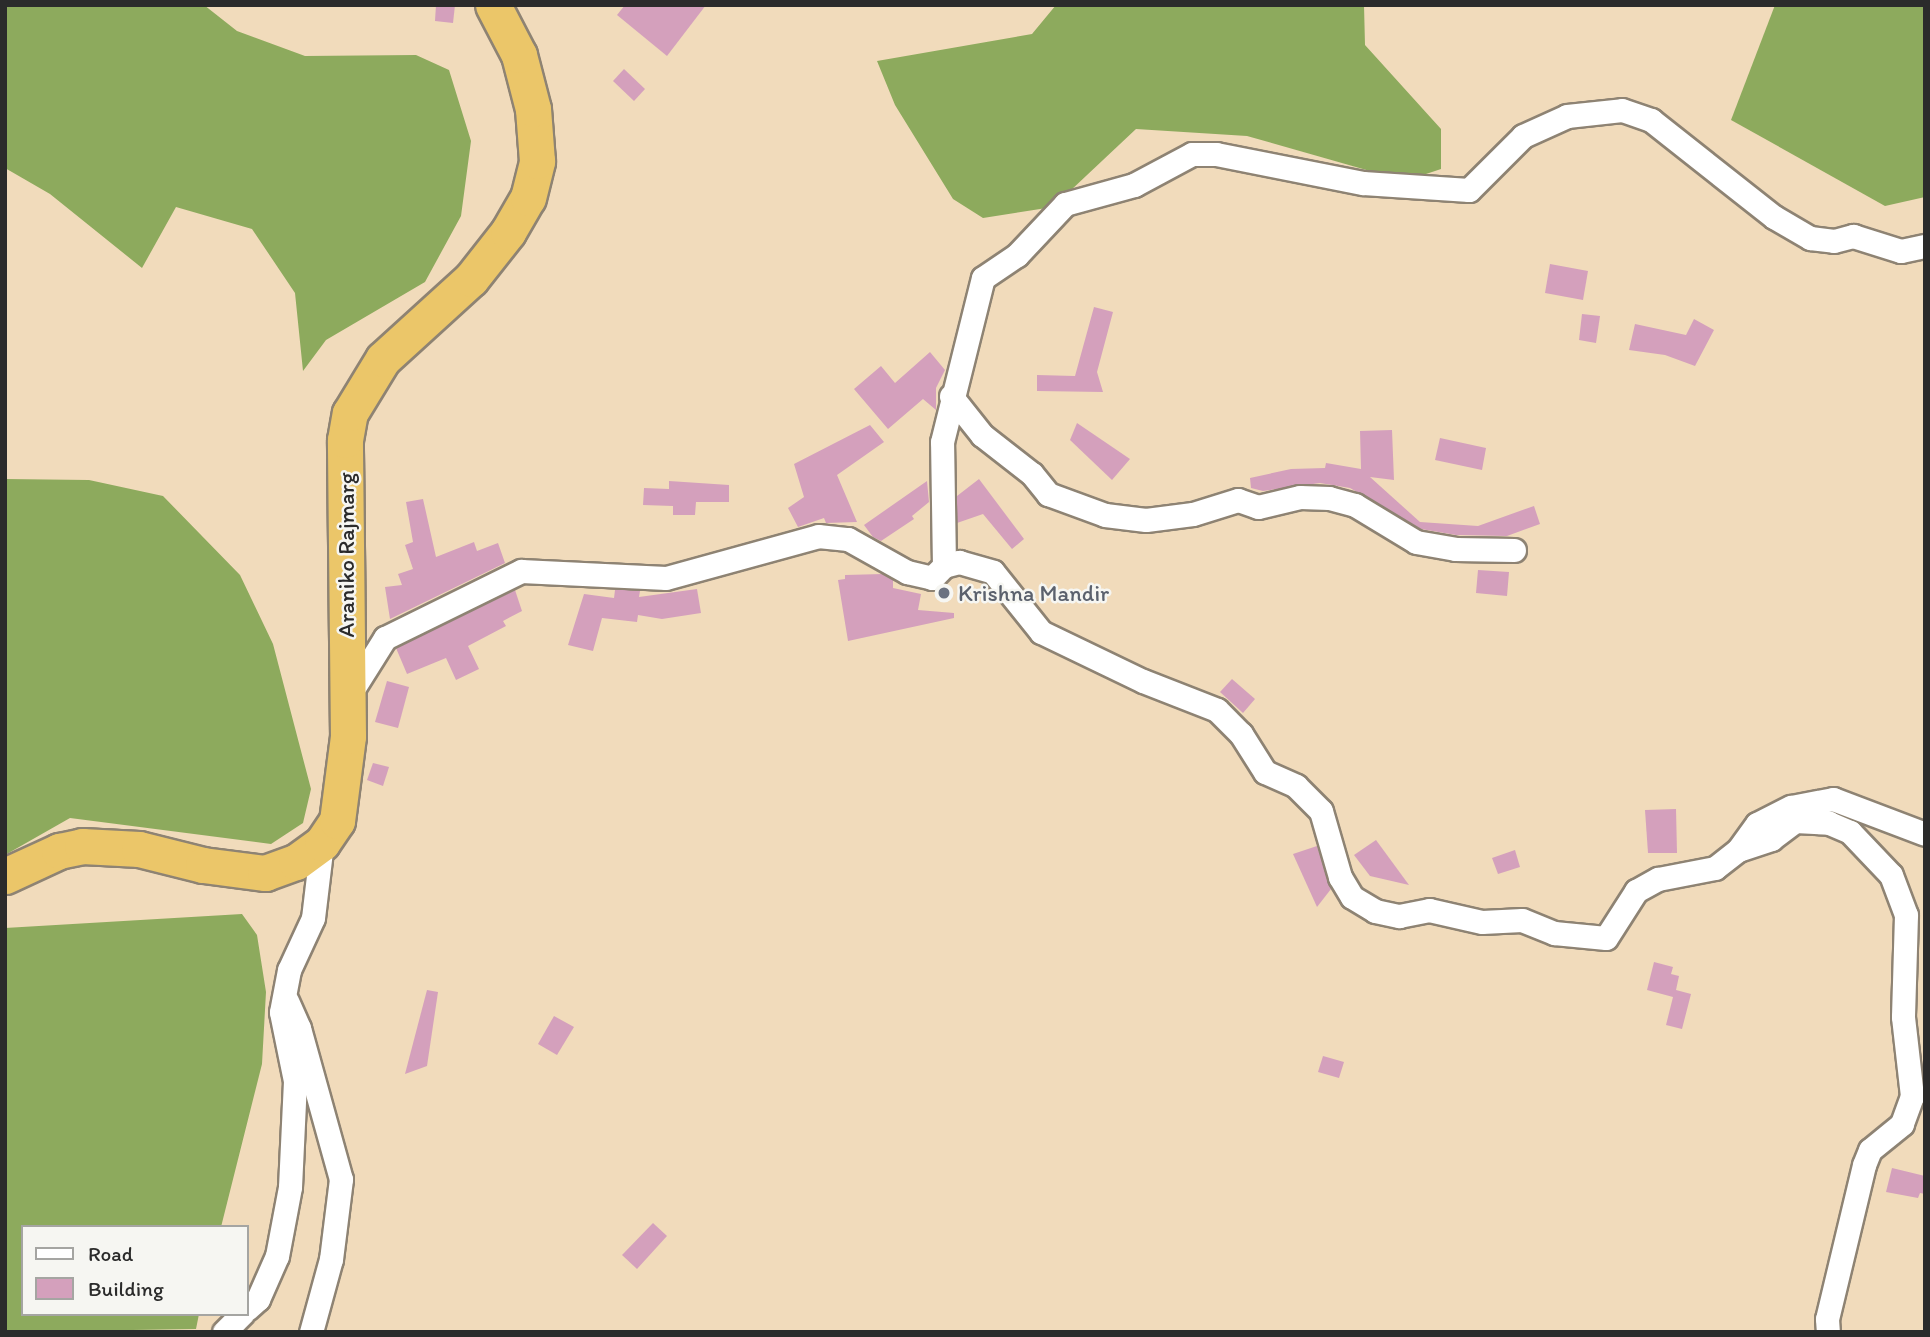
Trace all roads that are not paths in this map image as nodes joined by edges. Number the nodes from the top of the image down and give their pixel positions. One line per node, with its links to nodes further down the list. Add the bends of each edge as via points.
1 (494, 5): 6 (highway, Araniko Rajmarg, via 519,55 533,109 537,161 528,198 508,232 471,279 383,359 349,413 345,440)
2 (1925, 246): 3 (street, via 1900,251 1853,236 1834,241 1810,238 1773,217 1651,120 1622,110 1567,116 1523,136 1469,190 1363,183 1216,154 1192,154 1134,185 1065,204 1017,255 983,278)
3 (951, 396): 4 (street, via 982,435 1032,474 1048,494 1105,515 1146,520 1193,514 1238,500 1258,507 1300,497 1329,498 1355,505 1416,542 1455,549); 5 (street, via 943,442)
4 (1514, 550)
5 (944, 566): 6 (street, via 932,579 922,579 848,539 818,536 666,578 521,571 385,638); 9 (street, via 959,562 993,572 1041,632 1217,710 1241,734 1265,772 1296,786 1321,811 1340,877 1352,897 1375,911 1399,916 1429,910 1482,922 1522,920 1554,933 1605,938 1636,891 1690,870 1715,868)
6 (347, 700): 8 (highway, Araniko Rajmarg, via 341,809)
7 (1925, 834): 9 (street, via 1833,799 1791,807 1757,824)
8 (322, 843): 10 (highway, Araniko Rajmarg, via 296,862 265,873 203,865 139,849 82,846 59,851); 11 (street, via 313,918 289,970)
9 (1738, 850): 16 (street, via 1771,839 1795,821 1829,822 1850,832 1891,875 1906,915 1903,1017 1912,1096 1902,1124 1870,1150 1864,1165 1827,1319)
10 (5, 876)
11 (284, 995): 12 (street, via 284,1035 295,1082 290,1188 277,1256 258,1298); 15 (street, via 299,1028 341,1180 331,1259)
12 (248, 1308)
13 (240, 1316): 14 (street)
14 (224, 1332)
15 (311, 1332)
16 (1828, 1332)

